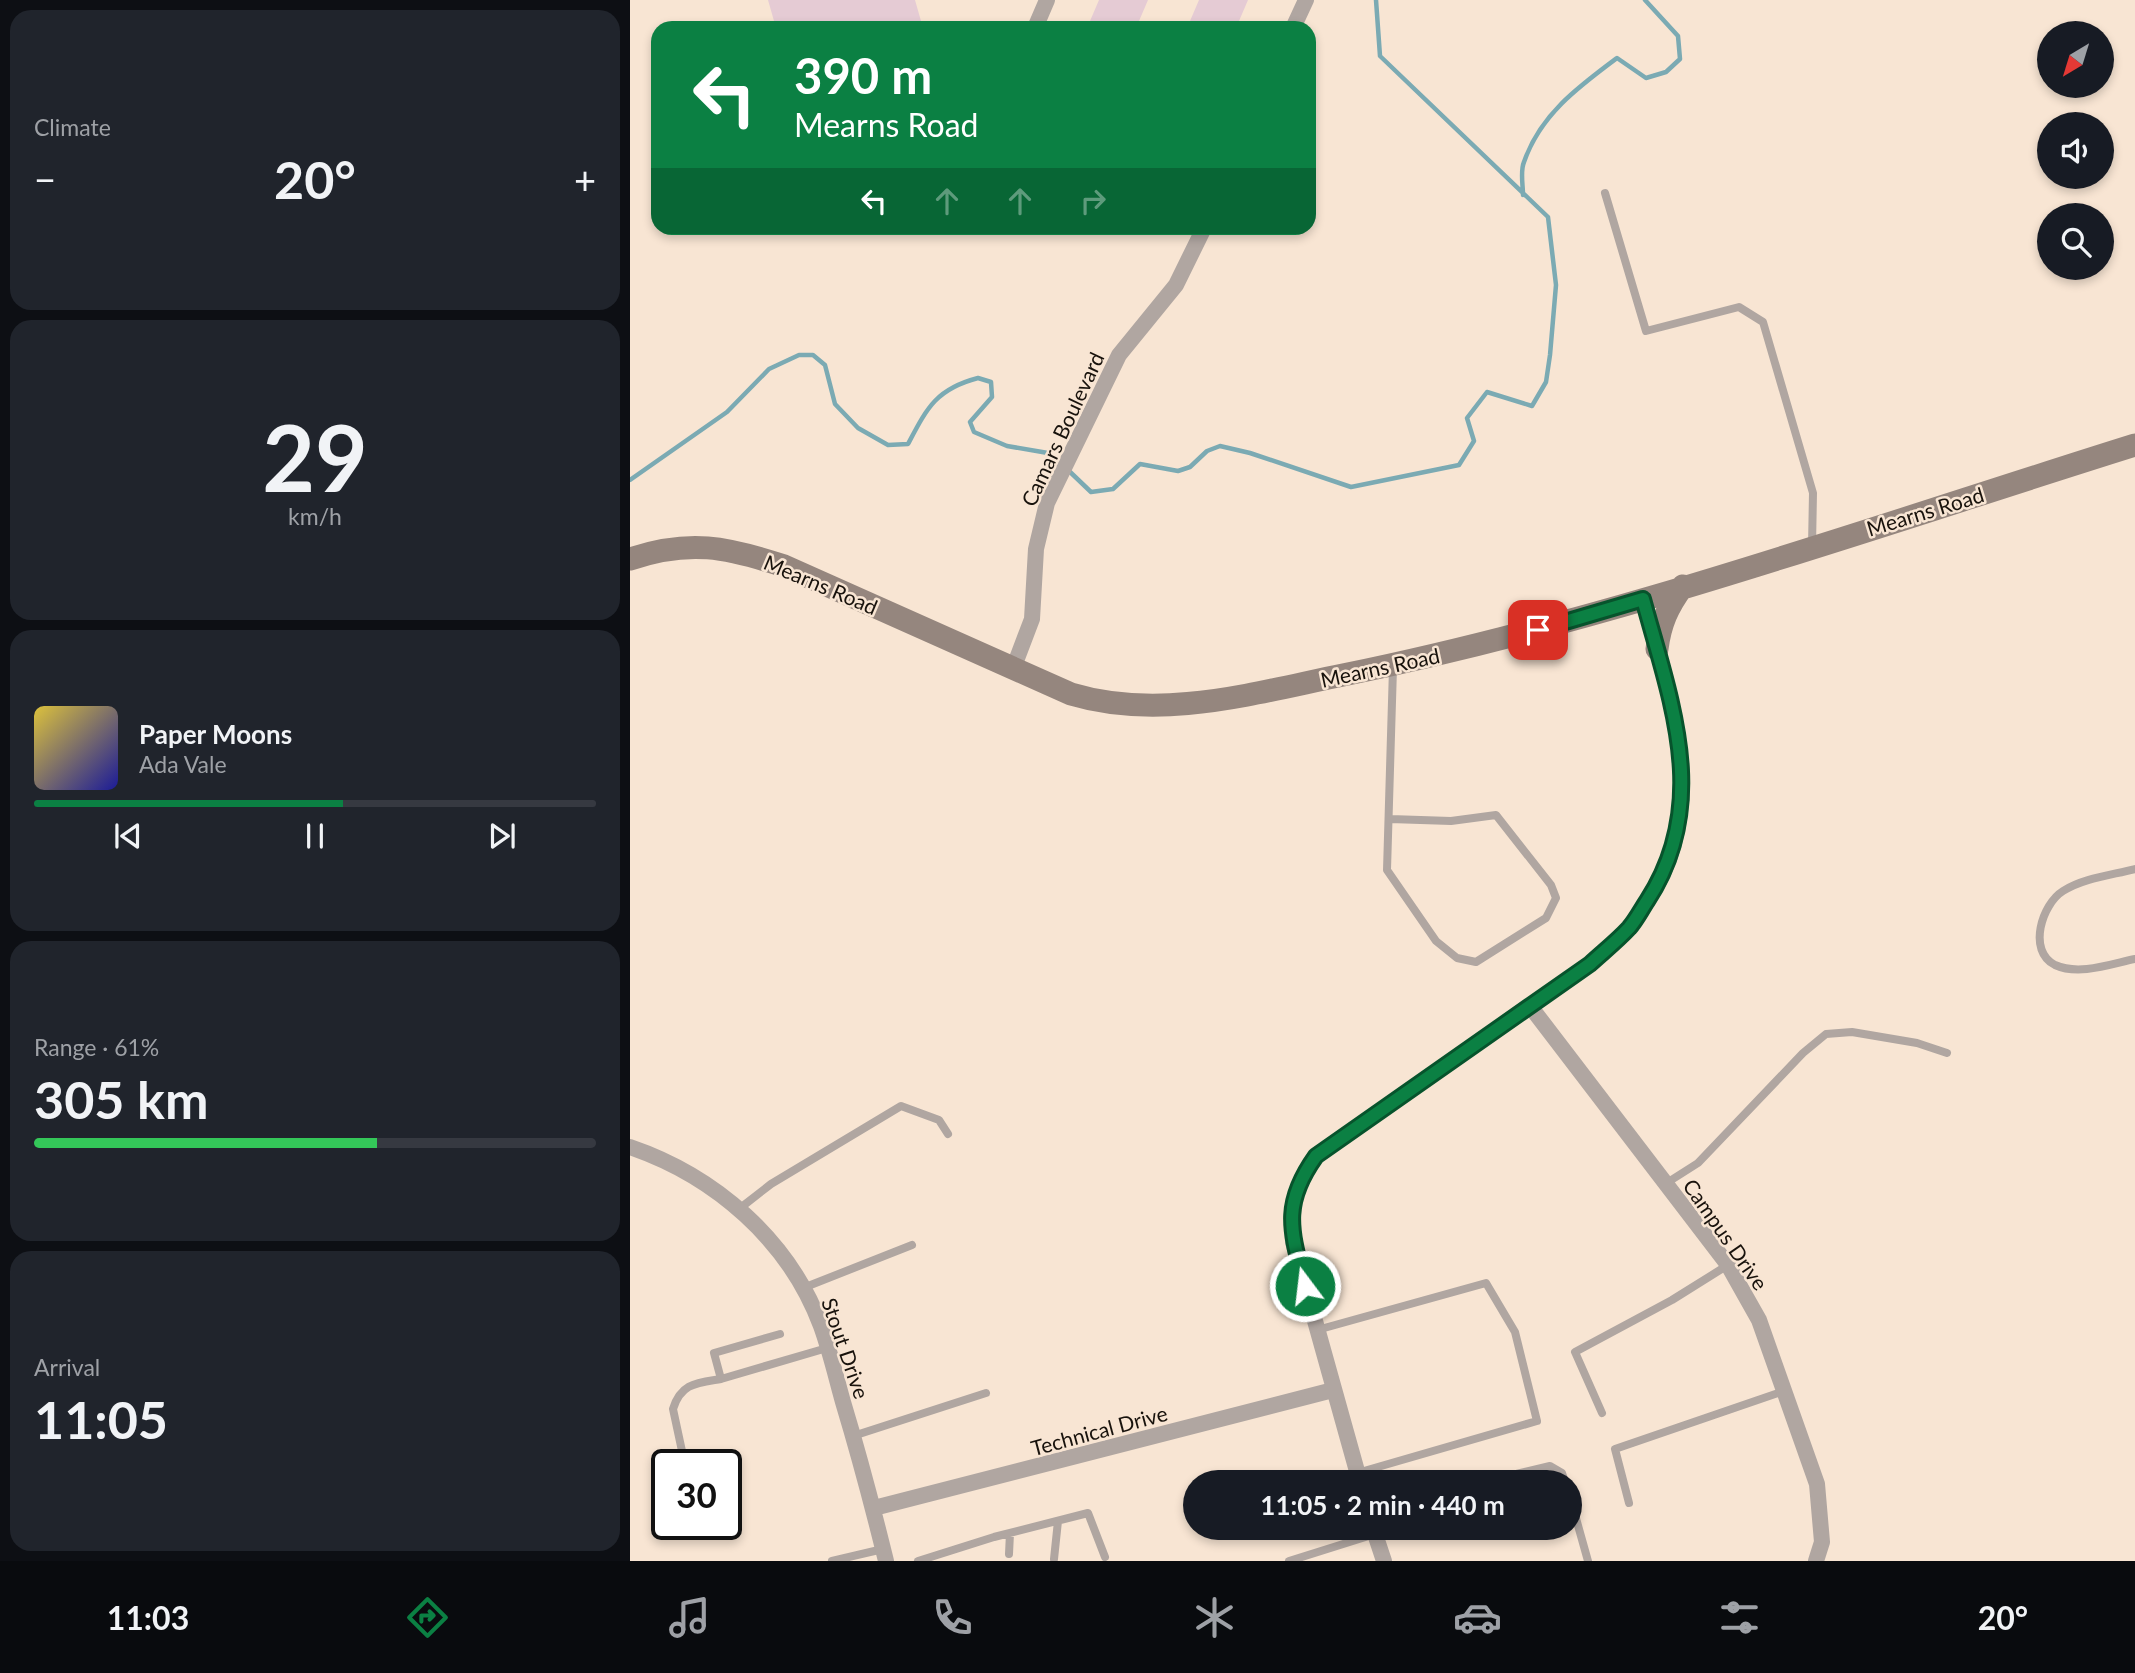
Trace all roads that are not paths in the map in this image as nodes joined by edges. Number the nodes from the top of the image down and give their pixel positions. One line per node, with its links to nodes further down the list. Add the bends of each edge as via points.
1 (1047, 0): 3 (street)
2 (1306, 0): 4 (street)
3 (1038, 21)
4 (1296, 21)
5 (1605, 193): 8 (lane, via 1646,331 1739,307 1763,322 1813,493)
6 (1201, 235): 14 (street, Camars Boulevard, via 1185,270 1119,355 1047,503 1036,549 1032,619)
7 (2135, 445): 8 (street, Mearns Road)
8 (1812, 546): 10 (street, Mearns Road)
9 (630, 559): 14 (street, Mearns Road, via 686,546 736,550 784,566)
10 (1683, 586): 11 (street, Mearns Road); 12 (street, via 1667,611)
11 (1643, 599): 12 (street); 13 (street, Mearns Road)
12 (1657, 649): 18 (street, via 1684,772 1674,843 1661,879 1631,926 1590,964)
13 (1393, 665): 14 (street, Mearns Road, via 1155,708 1101,703); 15 (lane)
14 (1013, 669)
15 (1390, 820): 15 (lane, via 1388,870 1436,941 1457,958 1476,962 1552,911 1556,898 1551,885 1496,815 1451,821)
16 (2135, 869): 17 (lane, via 2060,892 2047,908 2039,932 2046,956 2054,964 2089,969)
17 (2135, 960)
18 (1530, 1006): 22 (street, Campus Drive); 27 (street, via 1316,1156 1298,1182 1293,1242)
19 (1947, 1053): 22 (lane, via 1852,1032 1826,1034 1803,1052 1698,1163)
20 (948, 1134): 23 (lane, via 939,1120 901,1106 771,1184)
21 (630, 1147): 23 (street, Stout Drive, via 691,1173)
22 (1665, 1184): 25 (street, Campus Drive)
23 (739, 1209): 26 (street, Stout Drive, via 775,1246)
24 (912, 1245): 26 (lane)
25 (1727, 1265): 32 (street, Campus Drive, via 1759,1320); 34 (lane, via 1575,1352)
26 (803, 1288): 29 (street, Stout Drive)
27 (1317, 1330): 31 (street); 38 (lane, via 1486,1283 1515,1332 1537,1421)
28 (780, 1334): 30 (lane, via 714,1353)
29 (827, 1348): 30 (lane); 35 (street, Stout Drive)
30 (721, 1379): 36 (lane, via 689,1385 676,1400 673,1409)
31 (1333, 1390): 37 (street); 42 (street, Technical Drive)
32 (1784, 1391): 41 (lane, via 1615,1450); 57 (street, Campus Drive, via 1817,1484 1822,1542)
33 (986, 1393): 35 (lane)
34 (1602, 1413)
35 (853, 1436): 42 (street, Stout Drive)
36 (682, 1449)
37 (1356, 1470)
38 (1383, 1470)
39 (1533, 1470): 40 (lane, via 1550,1466)
40 (1557, 1470)
41 (1629, 1503)
42 (874, 1508): 49 (street, Stout Drive)
43 (1058, 1521): 44 (lane); 50 (lane, via 1088,1513); 51 (lane)
44 (1010, 1533): 48 (lane); 53 (lane)
45 (1348, 1540): 54 (lane)
46 (1377, 1540): 55 (street)
47 (1582, 1540): 56 (lane)
48 (1009, 1554)
49 (885, 1555): 52 (lane)
50 (1105, 1557)
51 (1054, 1559)
52 (832, 1561)
53 (918, 1561)
54 (1289, 1561)
55 (1384, 1561)
56 (1588, 1561)
57 (1816, 1561)

